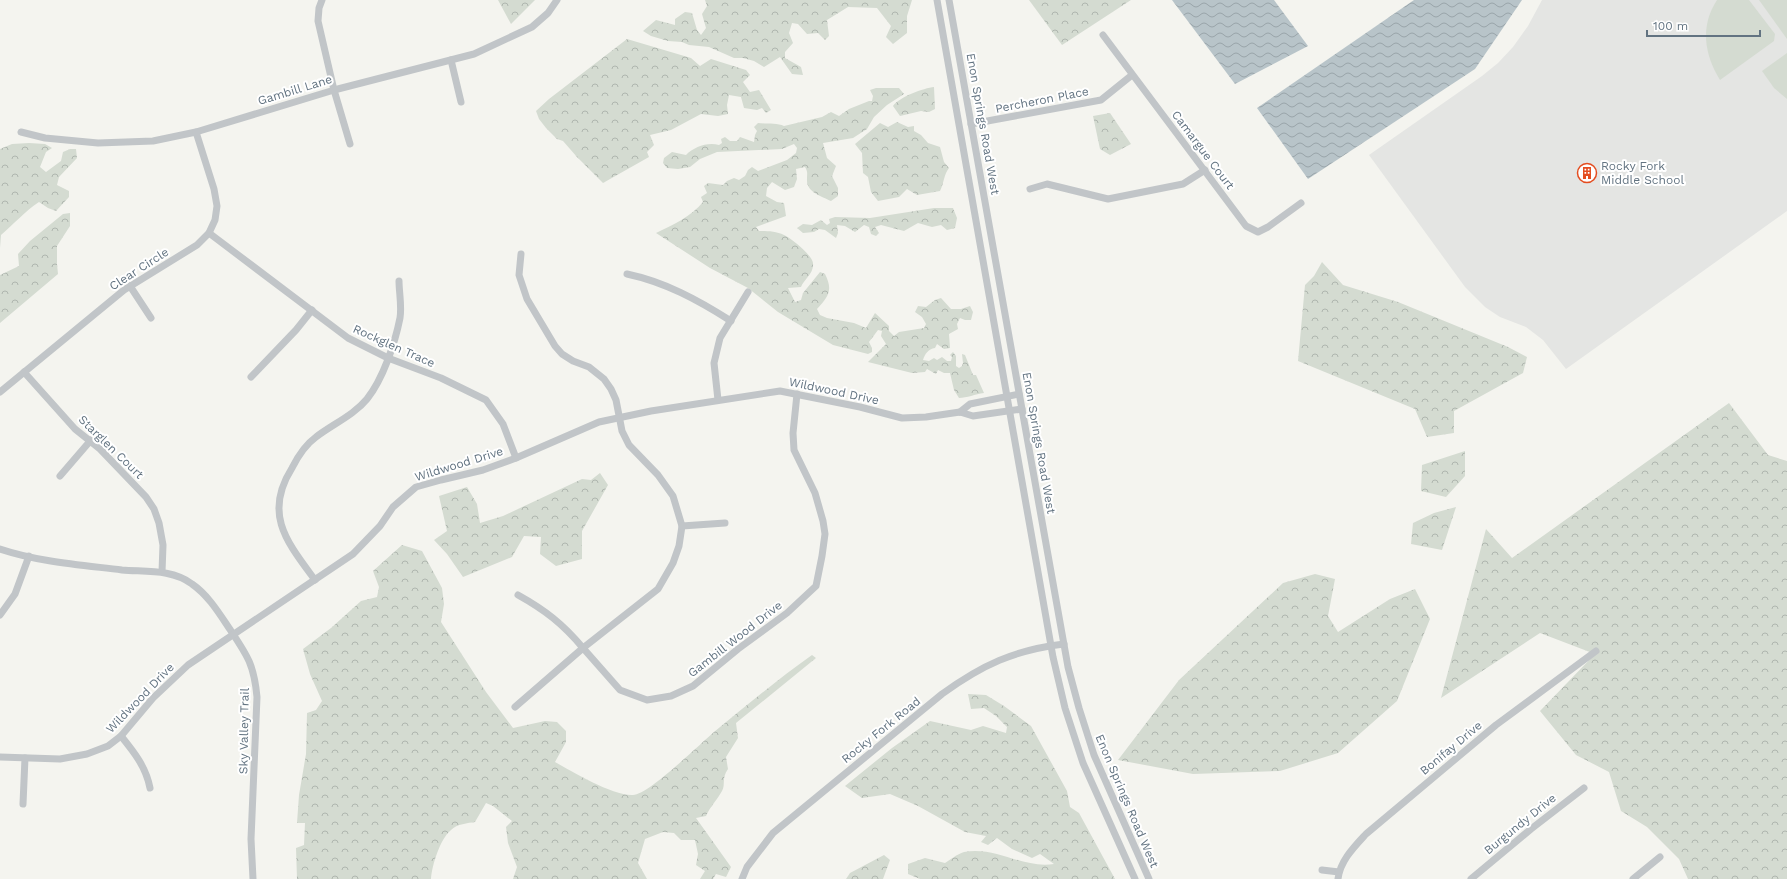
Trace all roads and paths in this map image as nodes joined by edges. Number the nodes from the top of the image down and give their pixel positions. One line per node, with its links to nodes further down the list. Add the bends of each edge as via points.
1 (322, 0): 8 (street, via 318,21)
2 (557, 0): 6 (street, Gambill Lane, via 548,13 532,27 474,54)
3 (937, 0): 32 (street, Enon Springs Road West)
4 (949, 0): 10 (street, Enon Springs Road West)
5 (1103, 35): 7 (street, Camargue Court)
6 (451, 60): 8 (street, Gambill Lane); 9 (street)
7 (1132, 75): 10 (street, Percheron Place, via 1101,100); 14 (street, Camargue Court)
8 (334, 90): 12 (street, Gambill Lane); 13 (street)
9 (461, 102)
10 (972, 124): 31 (street, Enon Springs Road West)
11 (21, 132): 12 (street, Gambill Lane, via 45,138 98,143 153,140)
12 (196, 132): 17 (street, Clear Circle, via 217,206)
13 (350, 144)
14 (1205, 170): 15 (street, via 1183,184 1108,198 1047,184); 16 (street, Camargue Court, via 1246,226 1258,232)
15 (1030, 189)
16 (1301, 203)
17 (209, 233): 21 (street, Clear Circle, via 197,245); 23 (street, Rockglen Trace)
18 (521, 254): 37 (street, via 519,275 527,299 555,346 562,354 589,367 604,379 616,400)
19 (626, 274): 25 (street, via 683,293)
20 (399, 281): 26 (street, via 400,316)
21 (130, 286): 24 (street); 27 (street, Clear Circle)
22 (748, 292): 25 (street)
23 (312, 310): 26 (street, Rockglen Trace, via 348,338); 28 (street)
24 (151, 318)
25 (731, 321): 33 (street, via 720,338 714,363)
26 (388, 358): 39 (street, Rockglen Trace, via 441,378 486,400 503,424); 46 (street, via 374,389 362,404 315,438 301,452 278,497 279,518 284,532)
27 (24, 372): 29 (street, Clear Circle); 38 (street, Starglen Court, via 75,429)
28 (251, 377)
29 (0, 392)
30 (797, 394): 33 (street, Wildwood Drive, via 780,391); 36 (street, Wildwood Drive, via 902,418); 52 (street, Gambill Wood Drive, via 794,450 815,493 825,534 816,586 787,613 693,686 671,696 647,700 620,690)
31 (1019, 394): 32 (street, Wildwood Drive); 34 (street, Enon Springs Road West)
32 (1007, 396): 35 (street, Enon Springs Road West); 36 (street, Wildwood Drive, via 970,404)
33 (718, 400): 37 (street, Wildwood Drive)
34 (1022, 409): 35 (street, Wildwood Drive); 50 (street, Enon Springs Road West)
35 (1010, 410): 36 (street, Wildwood Drive, via 973,416); 51 (street, Enon Springs Road West)
36 (960, 412)
37 (620, 418): 39 (street, Wildwood Drive, via 584,428); 42 (street, via 622,431 629,445 658,475 673,496)
38 (91, 440): 40 (street); 45 (street, Starglen Court, via 146,497 154,509 160,523 163,545)
39 (516, 458): 46 (street, Wildwood Drive, via 480,471 416,487 393,507 380,526 353,554)
40 (60, 476)
41 (725, 523): 42 (street)
42 (682, 526): 52 (street, via 673,563 658,589)
43 (0, 549): 44 (street, Sky Valley Trail)
44 (29, 556): 45 (street, Sky Valley Trail, via 124,570); 48 (street, via 15,594)
45 (162, 572): 49 (street, Sky Valley Trail, via 193,584)
46 (315, 580): 49 (street, Wildwood Drive)
47 (518, 595): 52 (street, Gambill Wood Drive, via 539,607 568,630)
48 (0, 615)
49 (234, 635): 55 (street, Wildwood Drive, via 188,665 154,698); 64 (street, Sky Valley Trail, via 252,664 257,697 251,839)
50 (1064, 644): 51 (street, Rocky Fork Road); 67 (street, Enon Springs Road West, via 1074,690 1094,755)
51 (1051, 646): 65 (street, Rocky Fork Road, via 997,660 969,674 942,694 773,833 747,867); 66 (street, Enon Springs Road West, via 1065,708 1083,763)
52 (583, 648): 54 (street)
53 (1596, 651): 63 (street, Bonifay Drive, via 1496,725 1366,834 1349,853)
54 (515, 707)
55 (121, 736): 57 (street, Wildwood Drive, via 108,746 87,754 60,759); 58 (street, via 147,774)
56 (0, 757): 57 (street, Wildwood Drive)
57 (25, 758): 60 (street)
58 (150, 788)
59 (1584, 788): 68 (street, Burgundy Drive)
60 (23, 804)
61 (1660, 857): 69 (street)
62 (1322, 870): 63 (street)
63 (1338, 876)
64 (253, 879)
65 (742, 879)
66 (1135, 879)
67 (1148, 879)
68 (1471, 879)
69 (1633, 879)

